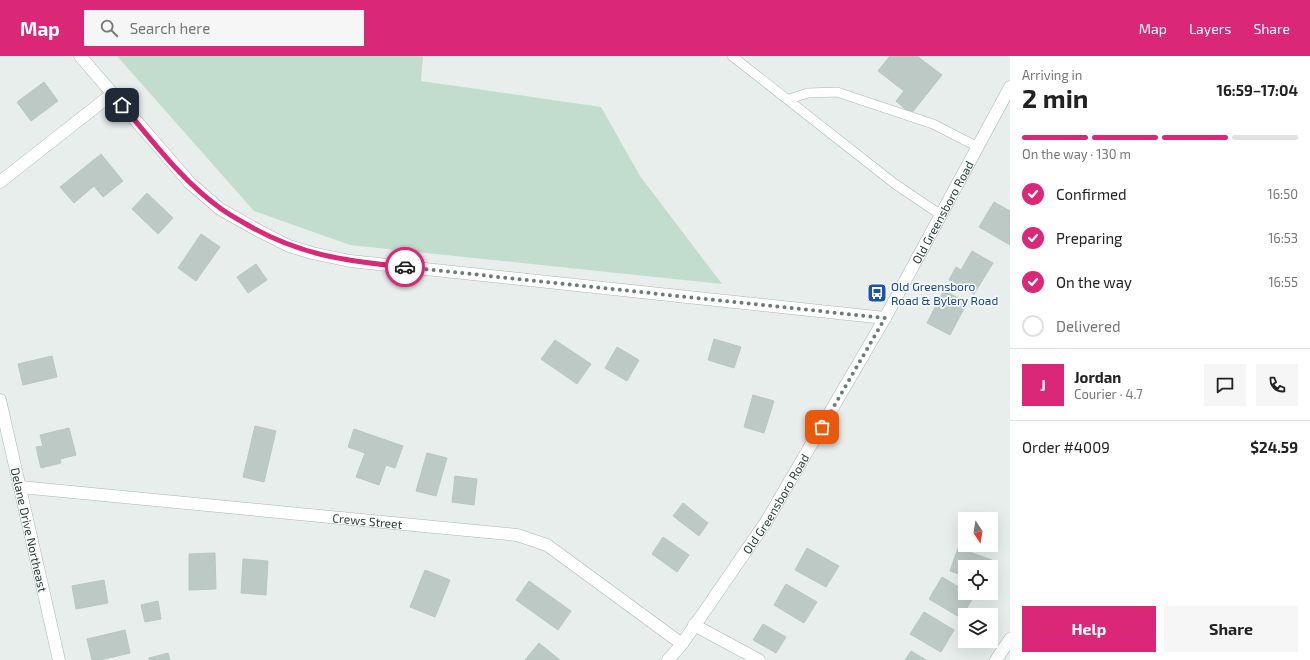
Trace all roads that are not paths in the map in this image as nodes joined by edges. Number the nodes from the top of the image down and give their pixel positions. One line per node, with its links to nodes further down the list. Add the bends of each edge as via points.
1 (80, 56): 4 (street)
2 (732, 56): 5 (lane)
3 (1010, 87): 6 (street, Old Greensboro Road)
4 (112, 94): 7 (street); 9 (street, via 190,183 220,209 289,246 312,253 358,262)
5 (789, 99): 6 (lane, via 808,93 837,92 933,124); 8 (lane, via 895,184)
6 (978, 147): 8 (street, Old Greensboro Road)
7 (0, 182)
8 (941, 215): 9 (street, Old Greensboro Road)
9 (885, 318): 12 (street, Old Greensboro Road, via 766,522)
10 (0, 400): 11 (street, Delane Drive Northeast)
11 (20, 487): 14 (street, Crews Street, via 517,536 547,545); 15 (street, Delane Drive Northeast)
12 (694, 625): 14 (street, Old Greensboro Road); 17 (street)
13 (1010, 638): 18 (street)
14 (682, 644): 16 (street, Old Greensboro Road)
15 (59, 660)
16 (668, 660)
17 (759, 660)
18 (996, 660)

